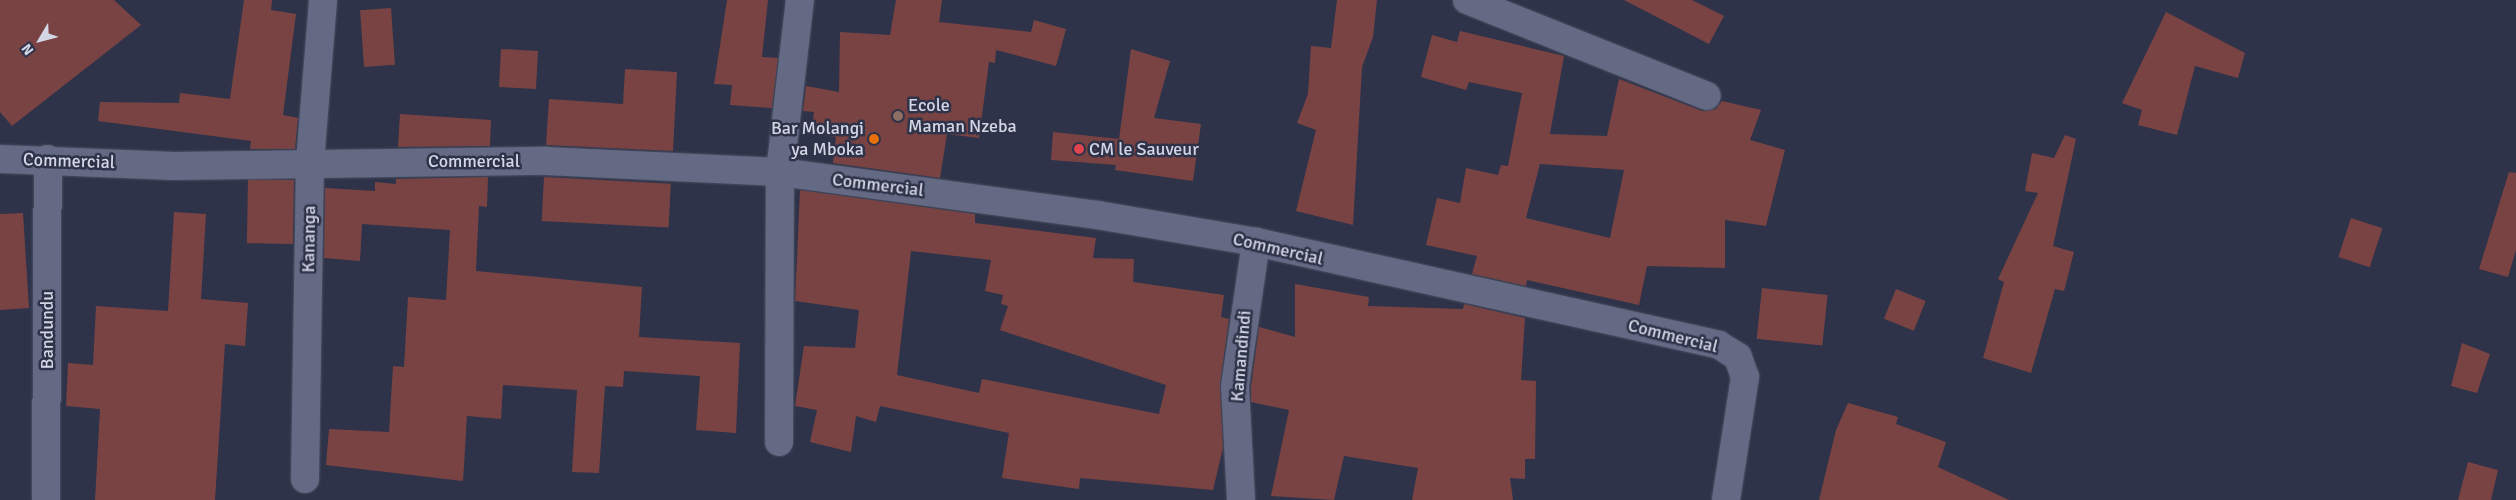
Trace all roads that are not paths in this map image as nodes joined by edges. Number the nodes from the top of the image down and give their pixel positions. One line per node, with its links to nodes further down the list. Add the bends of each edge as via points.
1 (323, 0): 7 (street, Kananga)
2 (800, 0): 8 (street)
3 (1466, 0): 4 (street)
4 (1708, 96)
5 (0, 159): 6 (street, Commercial)
6 (48, 159): 7 (street, Commercial, via 174,166); 12 (street, Bandundu)
7 (310, 162): 8 (street, Commercial, via 546,161); 11 (street, Kananga)
8 (780, 172): 9 (street, Commercial, via 1097,215); 10 (street)
9 (1256, 242): 13 (street, Kamandindi, via 1235,386); 14 (street, Commercial, via 1719,345 1738,358 1745,377)
10 (779, 442)
11 (305, 480)
12 (46, 500)
13 (1241, 500)
14 (1726, 500)

